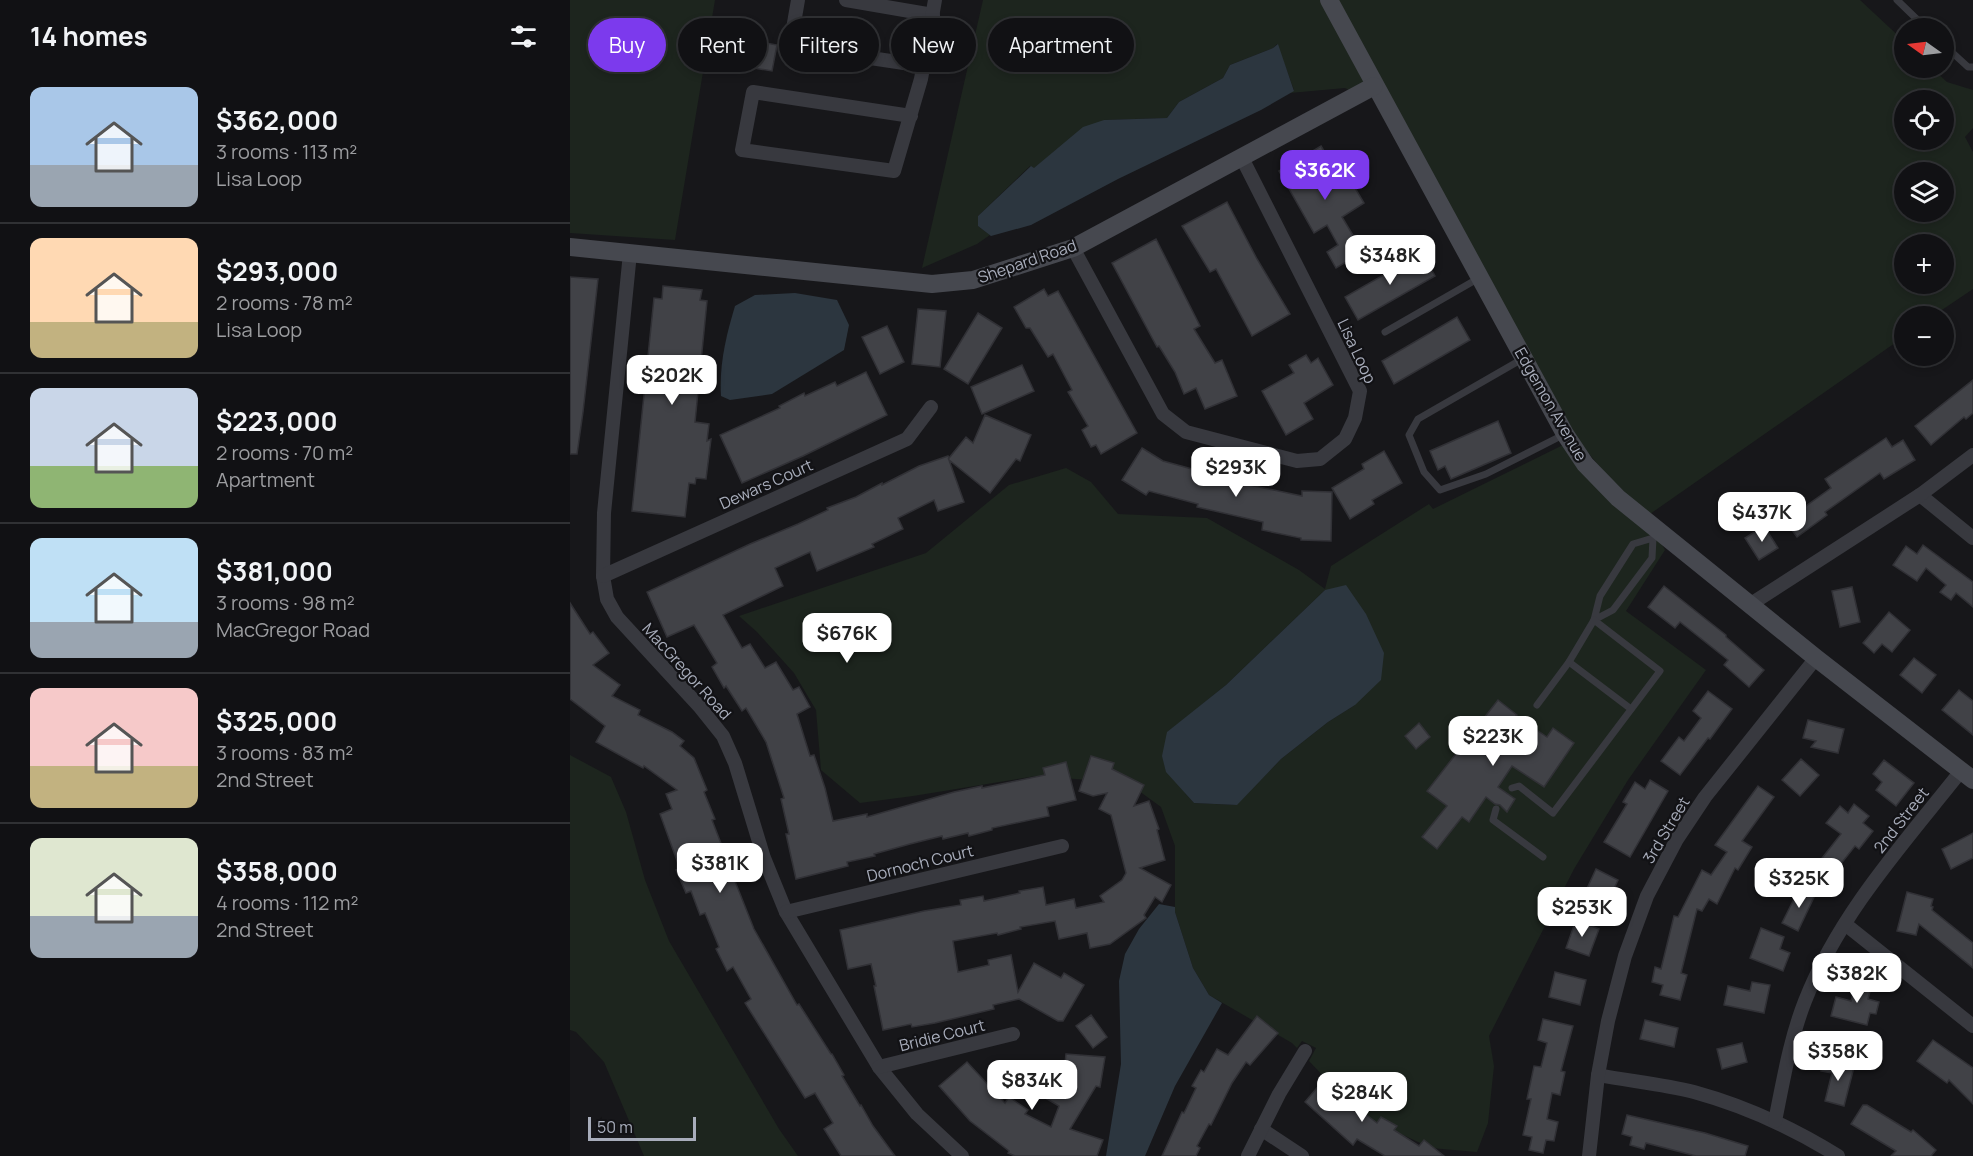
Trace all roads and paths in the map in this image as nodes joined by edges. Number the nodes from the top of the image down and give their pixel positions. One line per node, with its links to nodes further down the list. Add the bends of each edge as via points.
1 (798, 0): 10 (street, via 790,46)
2 (846, 0): 6 (street)
3 (935, 0): 6 (street)
4 (1329, 0): 13 (street, Edgemon Avenue)
5 (1897, 0): 8 (lane)
6 (933, 15): 7 (street)
7 (932, 18)
8 (1916, 18)
9 (1954, 54): 11 (lane)
10 (891, 61)
11 (1973, 67)
12 (922, 72): 14 (street)
13 (1374, 86): 15 (street, Shepard Road); 19 (street, Edgemon Avenue)
14 (911, 116): 14 (street, via 753,92 742,150 894,171)
15 (1242, 158): 17 (street, Shepard Road); 17 (street, Lisa Loop, via 1360,391 1355,418 1344,439 1320,459 1297,461 1186,432 1163,414)
16 (570, 247): 18 (street, Shepard Road)
17 (1073, 248): 18 (street, Shepard Road, via 973,280 932,284)
18 (630, 253): 28 (street, MacGregor Road, via 604,513)
19 (1479, 278): 20 (lane); 21 (street, Edgemon Avenue)
20 (1385, 332)
21 (1524, 358): 23 (street, Edgemon Avenue); 23 (lane, via 1418,419 1409,435 1424,472 1440,490 1486,474)
22 (931, 407): 28 (street, Dewars Court, via 907,439)
23 (1565, 434): 26 (street, Edgemon Avenue, via 1585,464)
24 (1973, 455): 25 (street)
25 (1920, 495): 27 (street); 29 (street)
26 (1656, 534): 29 (street, Edgemon Avenue); 30 (lane, via 1652,558 1613,610); 30 (lane, via 1633,544 1600,596)
27 (1973, 538)
28 (603, 576): 40 (street, MacGregor Road, via 617,617 723,736)
29 (1750, 604): 31 (street, Edgemon Avenue)
30 (1594, 620): 32 (lane); 34 (lane, via 1660,671)
31 (1816, 658): 35 (street, Edgemon Avenue); 46 (street, 3rd Street, via 1705,797 1647,896 1625,956)
32 (1569, 662): 33 (lane); 34 (lane)
33 (1537, 705)
34 (1631, 710): 36 (lane, via 1553,813 1519,786)
35 (1967, 776): 41 (street, 2nd Street, via 1868,889)
36 (1512, 788)
37 (1496, 809): 39 (lane, via 1493,820)
38 (1062, 846): 40 (street, Dornoch Court)
39 (1543, 857)
40 (786, 912): 45 (street, MacGregor Road)
41 (1845, 924): 42 (street); 47 (street, 2nd Street, via 1804,1003)
42 (1973, 1026)
43 (1013, 1034): 45 (street, Bridie Court)
44 (1305, 1051): 48 (street)
45 (879, 1067): 49 (street, MacGregor Road, via 917,1114)
46 (1598, 1076): 47 (street, via 1692,1092); 52 (street, 3rd Street)
47 (1775, 1121): 53 (street)
48 (1261, 1129): 50 (street); 51 (street)
49 (962, 1156)
50 (1248, 1156)
51 (1302, 1156)
52 (1589, 1156)
53 (1838, 1156)

